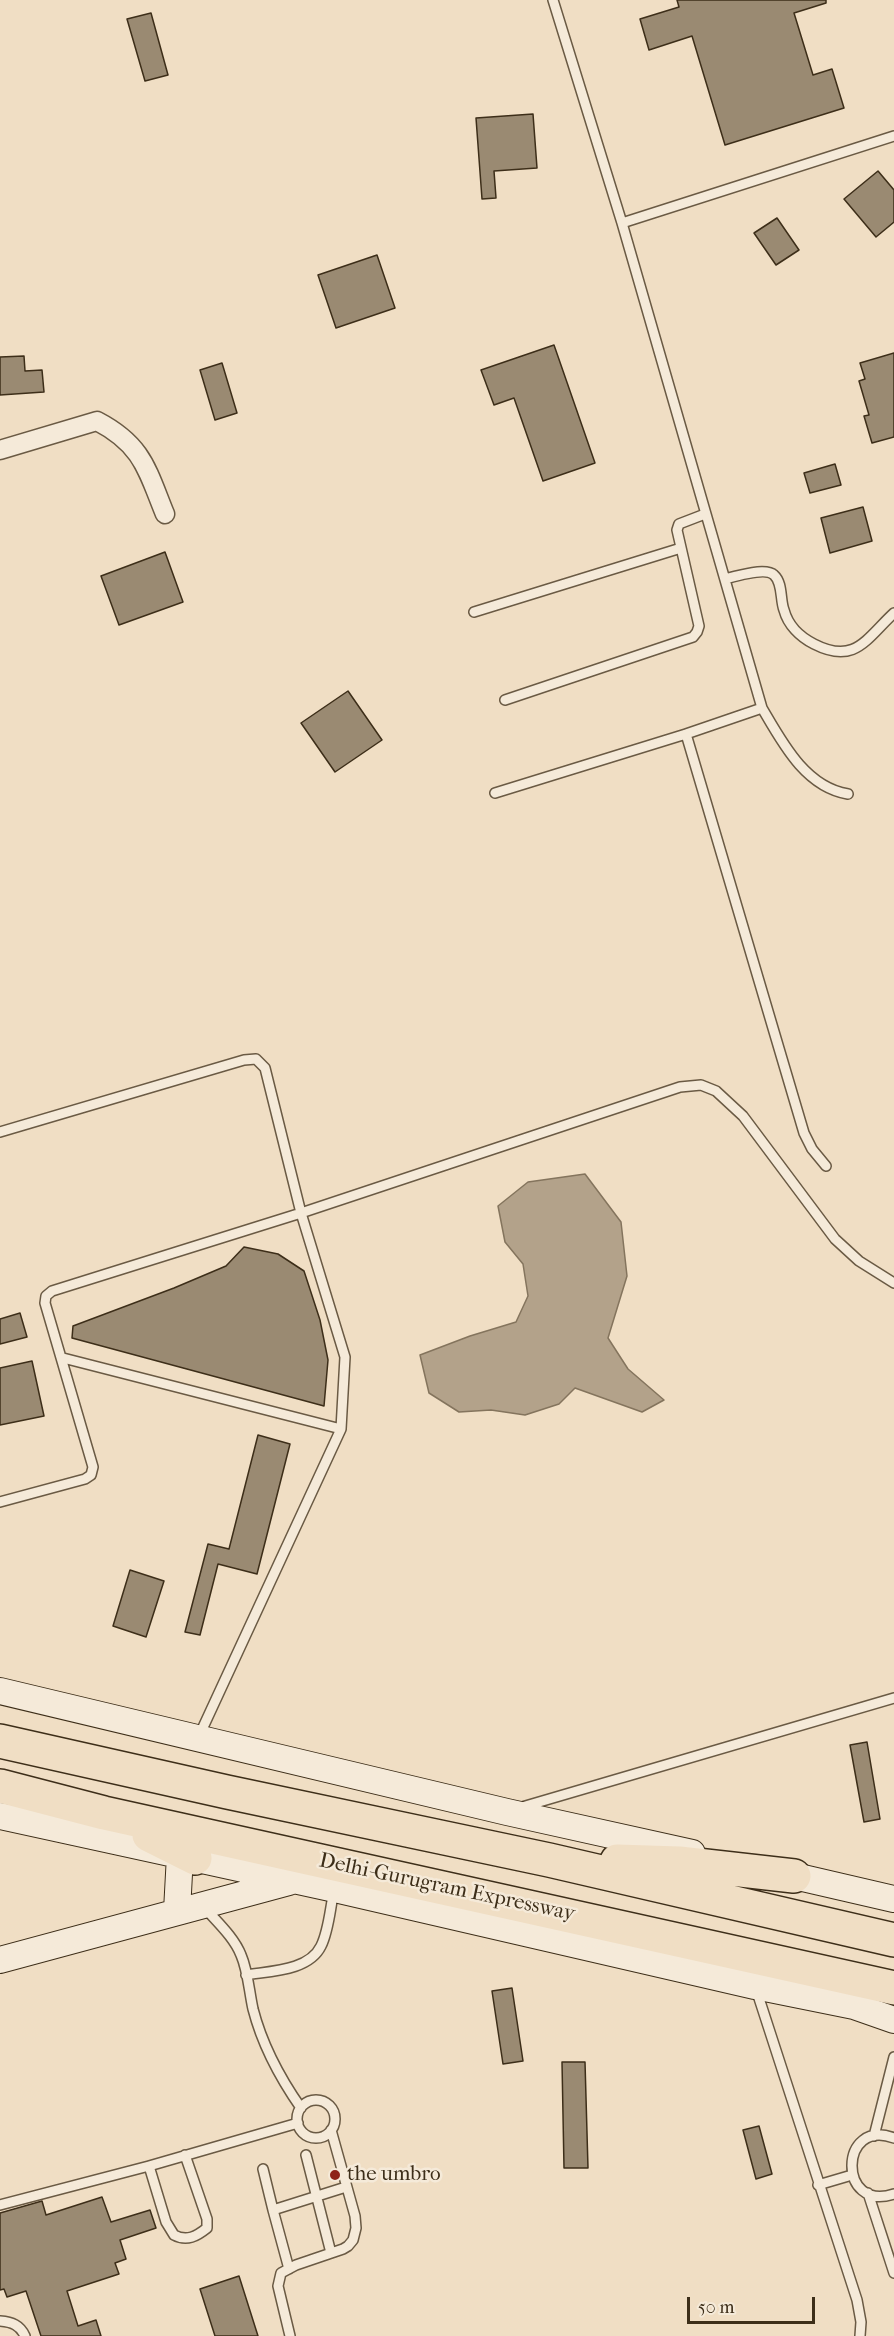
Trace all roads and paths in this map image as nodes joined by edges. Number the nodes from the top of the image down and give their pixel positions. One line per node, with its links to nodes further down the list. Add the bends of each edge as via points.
1 (553, 0): 3 (lane)
2 (894, 136): 3 (lane)
3 (622, 223): 6 (lane)
4 (0, 450): 5 (street, via 98,421 129,441 140,455)
5 (165, 514)
6 (705, 514): 7 (lane, via 679,524); 8 (lane)
7 (681, 548): 9 (lane); 11 (lane, via 699,626 693,637)
8 (725, 579): 10 (lane, via 759,572 775,575 789,622 806,640 841,654 866,641); 12 (lane)
9 (474, 612)
10 (894, 613)
11 (505, 700)
12 (762, 708): 13 (lane); 15 (lane, via 810,775 825,787)
13 (686, 734): 14 (lane); 17 (lane, via 804,1133)
14 (495, 793)
15 (848, 794)
16 (0, 1132): 18 (lane, via 256,1059 265,1068)
17 (826, 1166)
18 (301, 1212): 19 (lane, via 680,1087 701,1085 716,1091 743,1116 847,1252); 20 (lane, via 52,1291 45,1303); 21 (lane, via 345,1357)
19 (894, 1283)
20 (63, 1358): 21 (lane); 22 (lane, via 93,1467 91,1475)
21 (341, 1429): 25 (lane)
22 (0, 1502)
23 (0, 1691): 25 (main road)
24 (894, 1698): 28 (lane)
25 (198, 1738): 28 (main road)
26 (0, 1741): 32 (highway)
27 (0, 1786): 29 (highway, Delhi-Gurugram Expressway)
28 (507, 1812): 33 (main road)
29 (104, 1813): 31 (highway); 43 (highway, Delhi-Gurugram Expressway)
30 (0, 1816): 31 (main road)
31 (188, 1856): 34 (main road); 38 (main road)
32 (549, 1860): 33 (highway, via 679,1863); 39 (highway)
33 (794, 1875): 36 (main road)
34 (296, 1880): 35 (main road); 37 (main road)
35 (335, 1889): 41 (lane, via 321,1946 313,1958 298,1966); 42 (main road)
36 (894, 1899)
37 (202, 1905): 38 (main road); 41 (lane, via 237,1946)
38 (177, 1911): 40 (main road)
39 (894, 1940)
40 (0, 1960)
41 (246, 1975): 46 (lane, via 272,2060)
42 (755, 1986): 44 (main road, via 854,2006); 56 (lane)
43 (894, 1988)
44 (894, 2020)
45 (894, 2058): 49 (lane)
46 (301, 2108): 47 (lane); 48 (lane, via 314,2100 325,2103 333,2112)
47 (298, 2123): 48 (lane, via 302,2132 314,2137); 51 (lane)
48 (331, 2130): 57 (lane)
49 (874, 2136): 50 (lane); 55 (lane, via 855,2150)
50 (894, 2138)
51 (185, 2155): 53 (lane); 53 (lane, via 207,2220 207,2228 197,2236 174,2235 166,2222)
52 (306, 2155): 60 (lane)
53 (149, 2166): 61 (lane)
54 (263, 2169): 62 (lane)
55 (852, 2175): 56 (lane); 58 (lane)
56 (818, 2185): 69 (lane, via 857,2300)
57 (346, 2187): 60 (lane); 63 (lane, via 356,2228 348,2246)
58 (868, 2193): 59 (lane, via 885,2197); 65 (lane)
59 (894, 2194)
60 (315, 2196): 62 (lane); 63 (lane)
61 (0, 2205)
62 (273, 2210): 64 (lane)
63 (331, 2253): 64 (lane)
64 (289, 2269): 68 (lane, via 281,2273 278,2286)
65 (894, 2274)
66 (0, 2321): 67 (lane, via 12,2322)
67 (25, 2336)
68 (290, 2336)
69 (860, 2336)

